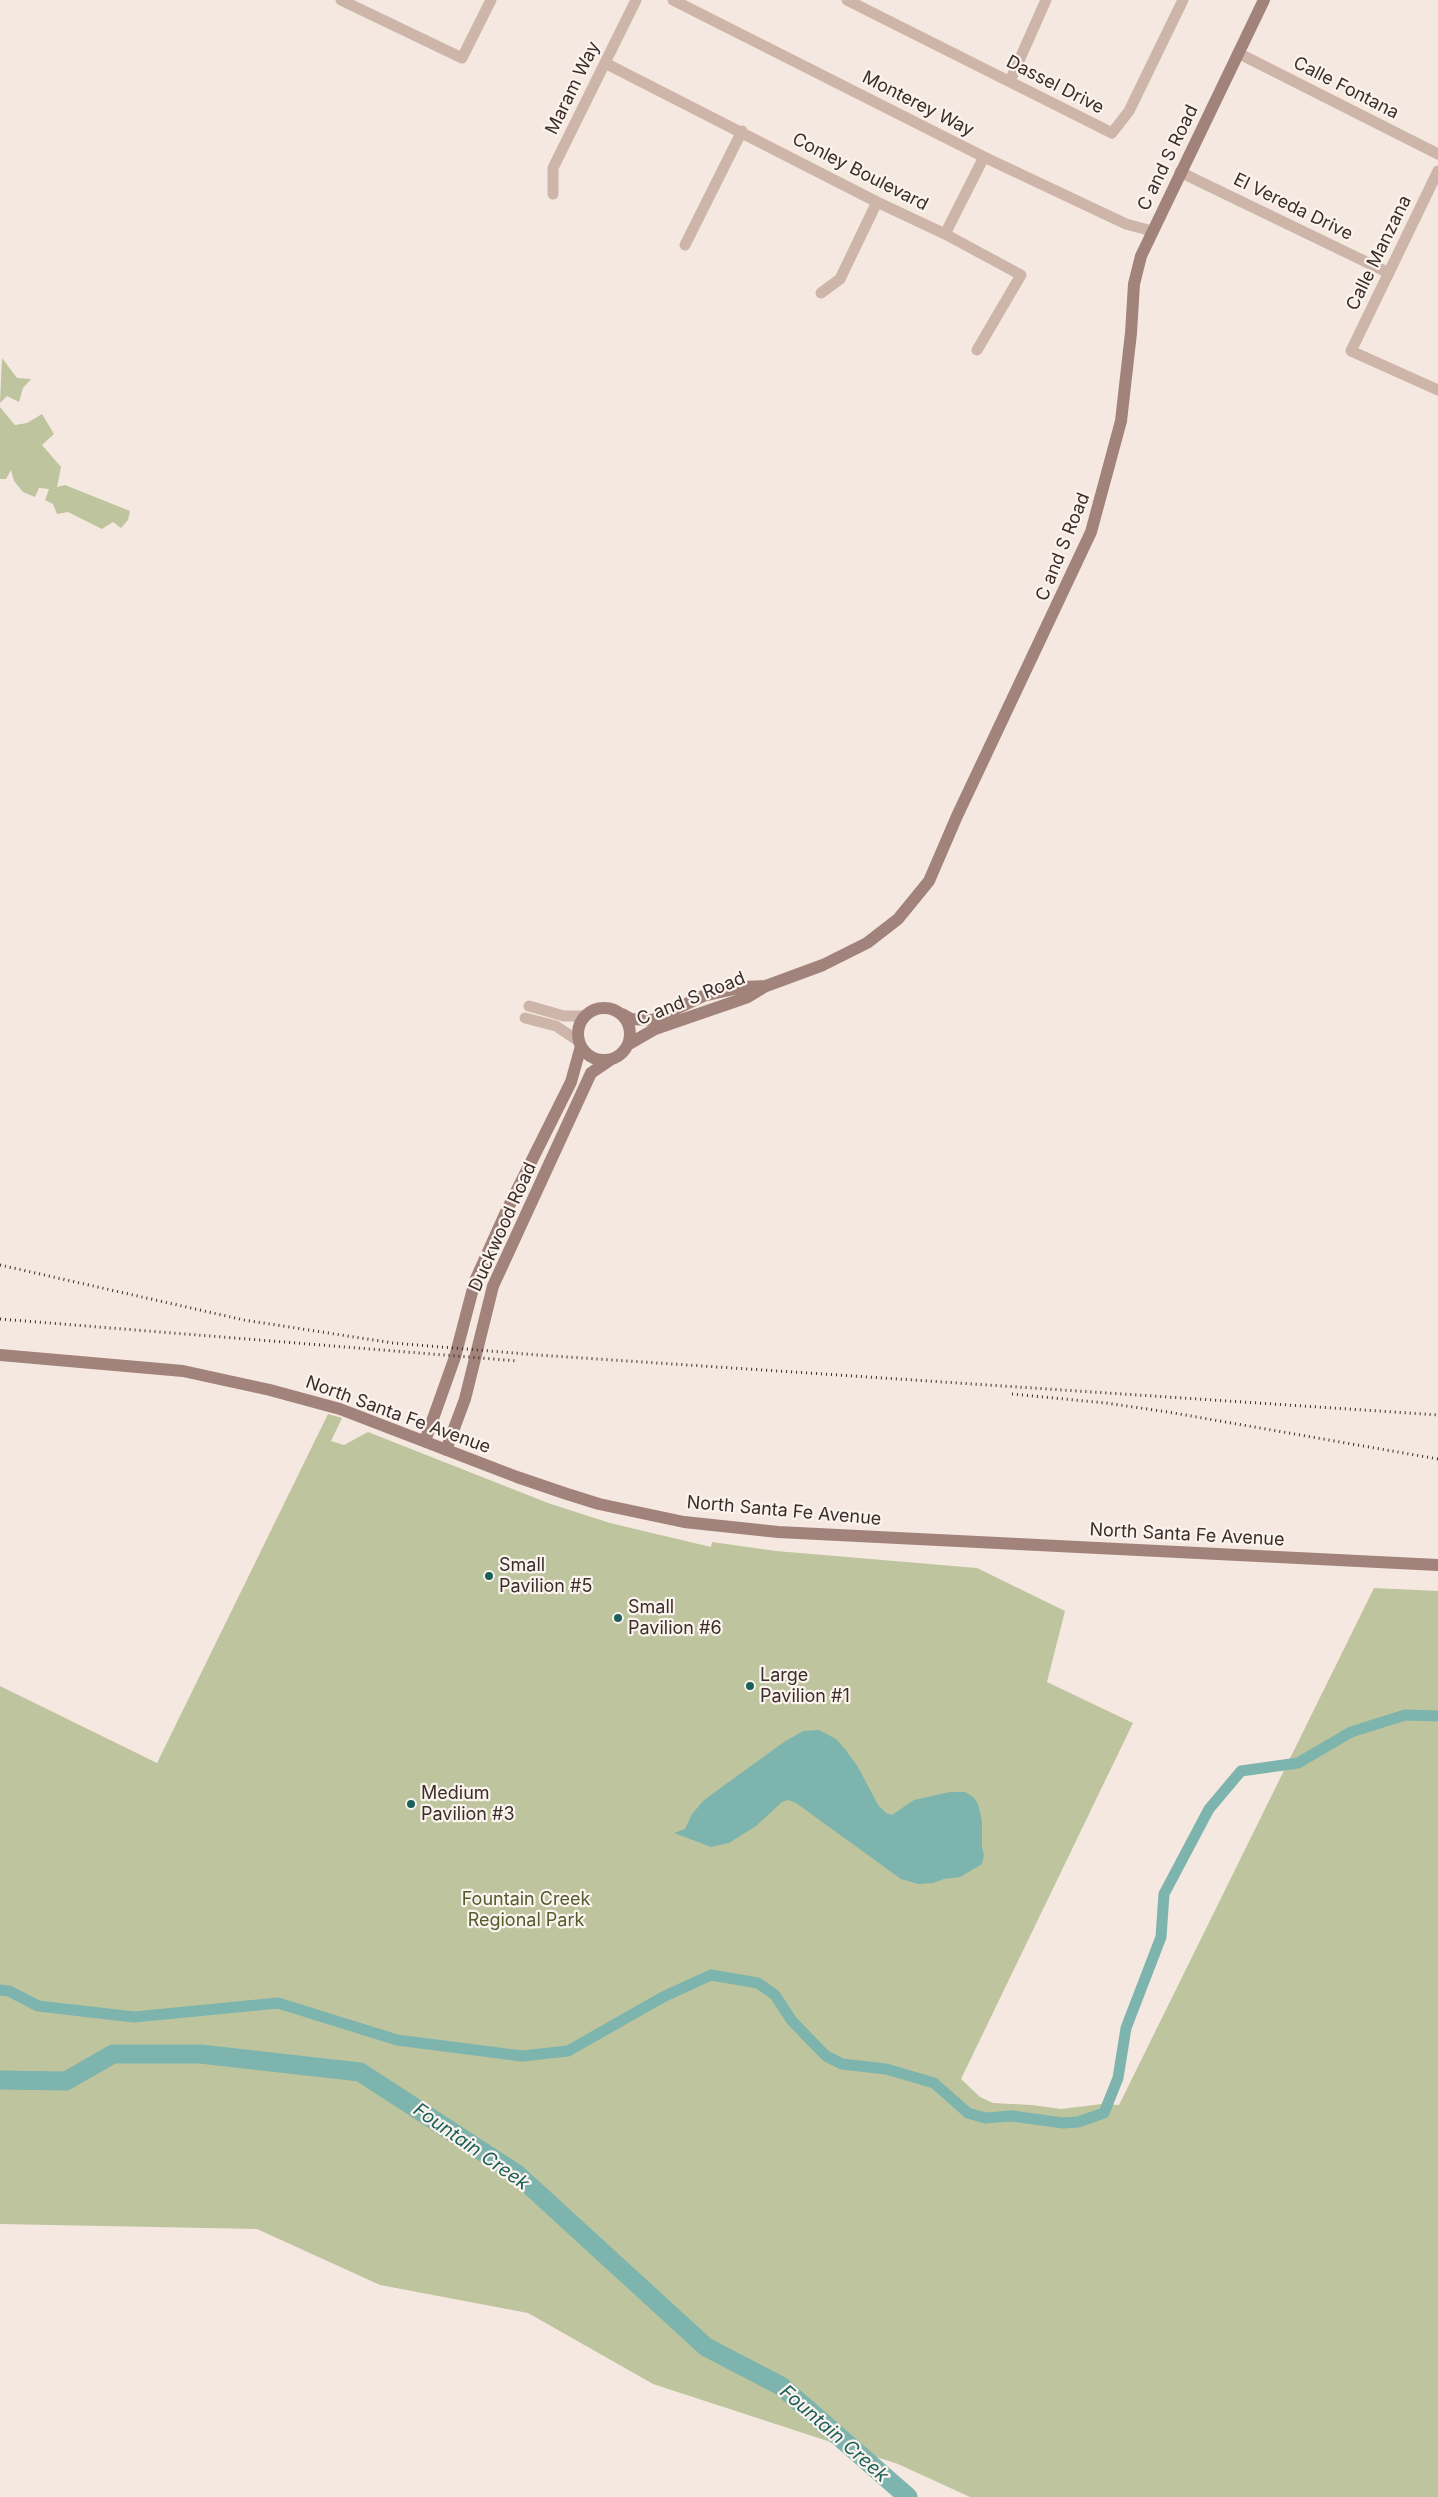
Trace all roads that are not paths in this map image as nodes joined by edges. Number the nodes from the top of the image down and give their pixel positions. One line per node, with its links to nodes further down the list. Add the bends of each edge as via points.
1 (341, 0): 2 (street, via 462,58)
2 (491, 0)
3 (636, 0): 10 (street, Maram Way)
4 (673, 0): 14 (street, Monterey Way)
5 (847, 0): 11 (street, Dassel Drive)
6 (1046, 0): 11 (street)
7 (1183, 0): 11 (street, Dassel Drive, via 1129,111 1112,133)
8 (1264, 0): 9 (main road, C and S Road)
9 (1238, 53): 13 (street, Calle Fontana); 16 (main road, C and S Road)
10 (605, 63): 12 (street, Conley Boulevard); 17 (street, Maram Way, via 553,168)
11 (1010, 81)
12 (742, 131): 18 (street, Conley Boulevard); 21 (street)
13 (1438, 154)
14 (984, 157): 19 (street, Monterey Way, via 1126,224); 20 (street)
15 (1438, 171): 22 (street, Calle Manzana)
16 (1180, 172): 19 (main road, C and S Road); 22 (street, El Vereda Drive)
17 (554, 194)
18 (877, 202): 20 (street, Conley Boulevard); 23 (street, via 840,279)
19 (1152, 232): 26 (main road, C and S Road, via 1141,256 1134,284 1121,421 1091,532 957,816 930,881 898,919 867,943 823,965)
20 (945, 234): 24 (street, Conley Boulevard, via 1021,275)
21 (685, 245)
22 (1390, 273): 25 (street, Calle Manzana, via 1351,351)
23 (821, 293)
24 (977, 350)
25 (1438, 390)
26 (766, 986): 28 (main road, C and S Road, via 743,987 703,996 653,1020 631,1019); 32 (main road, C and S Road, via 748,998 655,1029)
27 (529, 1006): 29 (street, via 564,1016)
28 (620, 1013): 29 (main road, via 604,1008); 32 (main road, via 629,1027)
29 (586, 1016): 31 (main road, via 579,1029)
30 (525, 1018): 31 (street, via 556,1026)
31 (580, 1044): 33 (main road, via 593,1058); 35 (main road, Duckwood Road, via 571,1082 475,1281 455,1357)
32 (628, 1044): 33 (main road, via 624,1051)
33 (610, 1060): 36 (main road, Duckwood Road, via 591,1073 493,1286 465,1399)
34 (0, 1355): 35 (main road, North Santa Fe Avenue, via 212,1376 340,1409)
35 (425, 1441): 36 (main road, North Santa Fe Avenue)
36 (446, 1450): 37 (main road, North Santa Fe Avenue, via 599,1504 684,1522 731,1528)
37 (1438, 1565)

